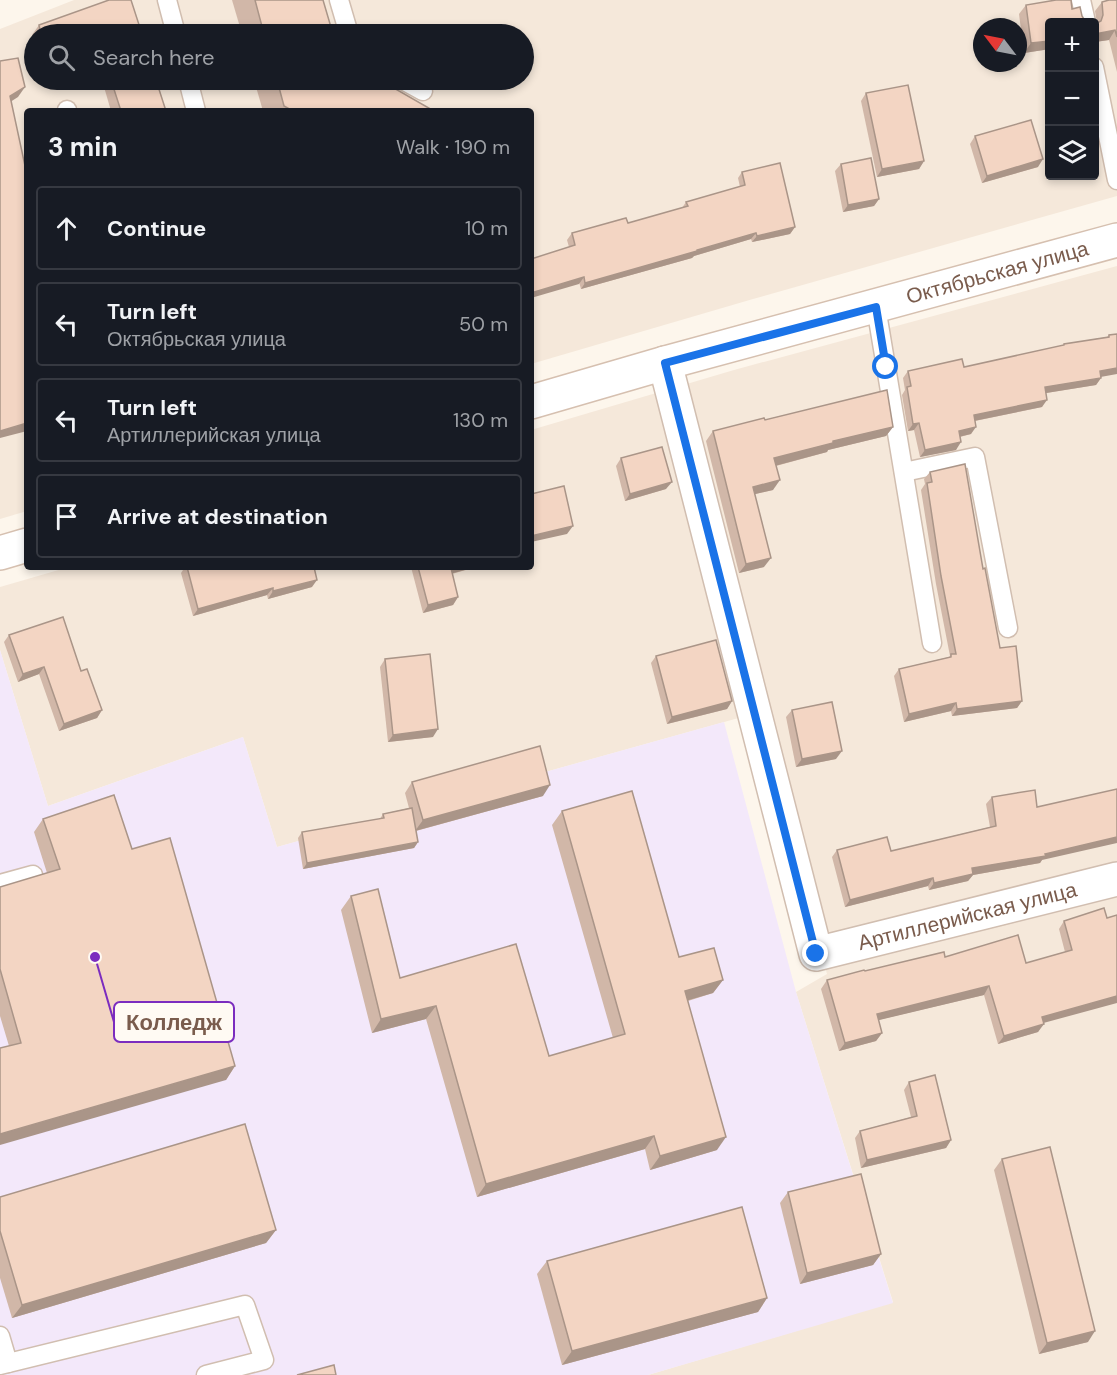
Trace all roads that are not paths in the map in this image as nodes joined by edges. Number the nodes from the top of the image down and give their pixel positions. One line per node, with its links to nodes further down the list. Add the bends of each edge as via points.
1 (167, 0): 5 (lane)
2 (339, 0): 6 (lane)
3 (1081, 0): 4 (lane)
4 (1085, 18)
5 (173, 24)
6 (346, 24)
7 (1096, 72): 10 (lane)
8 (191, 90): 9 (lane)
9 (195, 108)
10 (1117, 180)
11 (1117, 240): 12 (street, Октябрьская улица)
12 (876, 307): 13 (street, Октябрьская улица); 15 (lane)
13 (665, 363): 14 (street, Октябрьская улица); 21 (street, Артиллерийская улица, via 816,954)
14 (534, 401)
15 (904, 472): 18 (lane, via 975,458); 19 (lane)
16 (24, 546): 17 (street)
17 (0, 553)
18 (1008, 628)
19 (932, 643)
20 (33, 875): 22 (lane)
21 (1117, 879)
22 (0, 884)
23 (0, 1336): 24 (lane)
24 (4, 1364): 25 (lane, via 245,1305 264,1360)
25 (206, 1375)

